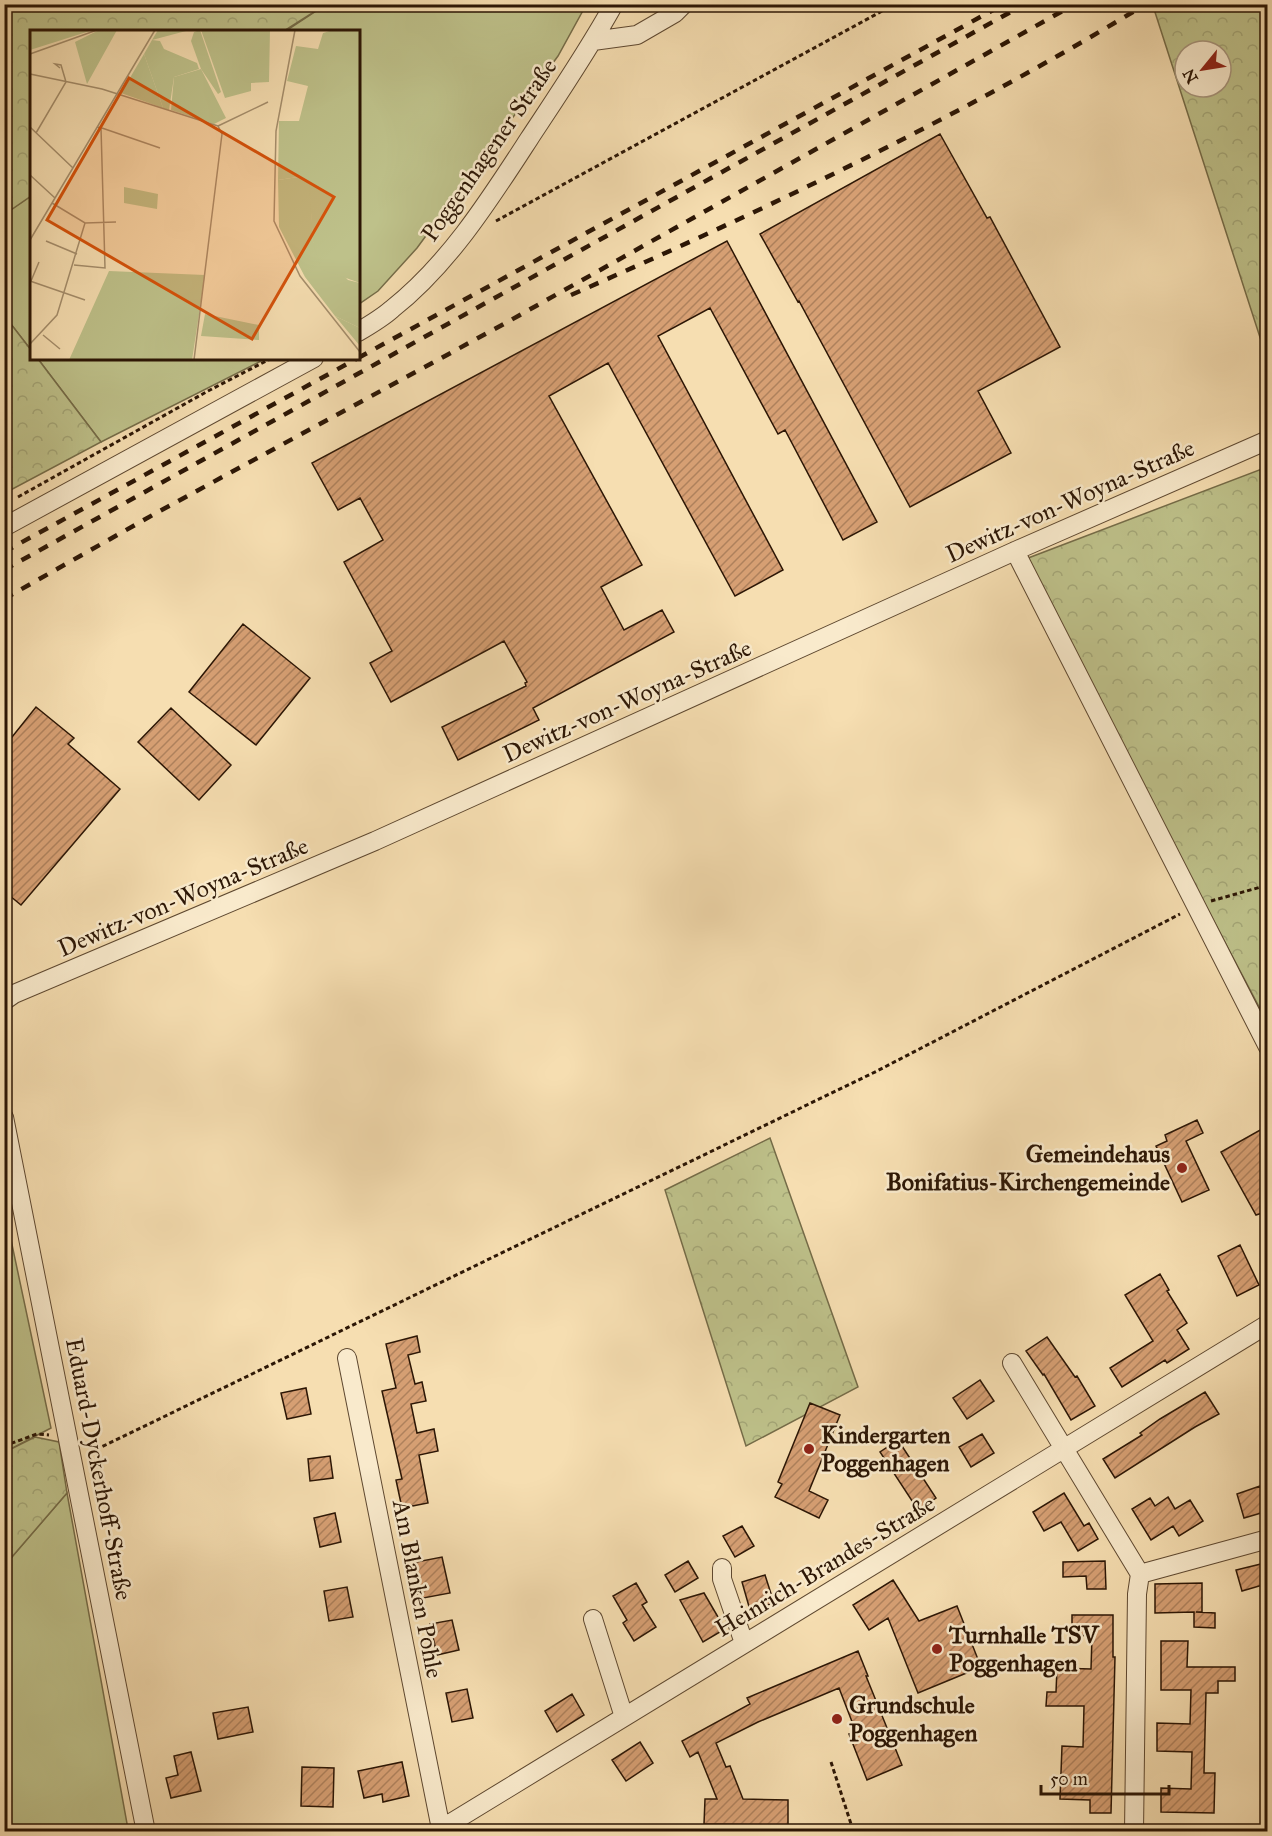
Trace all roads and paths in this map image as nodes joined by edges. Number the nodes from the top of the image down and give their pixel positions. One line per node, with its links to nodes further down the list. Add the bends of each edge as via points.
1 (614, 4): 4 (street, Poggenhagener Straße)
2 (684, 4): 4 (street, via 637,35)
3 (895, 4): 5 (path)
4 (593, 41): 6 (street, Poggenhagener Straße, via 490,198 454,244 392,310)
5 (491, 224)
6 (360, 331)
7 (268, 360): 10 (path)
8 (310, 360): 11 (street)
9 (1268, 440): 12 (street, Dewitz-von-Woyna-Straße)
10 (11, 503)
11 (4, 527)
12 (1015, 551): 14 (street); 15 (street, Dewitz-von-Woyna-Straße, via 375,842)
13 (1268, 885): 14 (path)
14 (1195, 906): 16 (street); 24 (path, via 877,1071)
15 (4, 1001)
16 (1268, 1047)
17 (4, 1117): 21 (street, Eduard-Dyckerhoff-Straße)
18 (1268, 1324): 23 (street, Heinrich-Brandes-Straße)
19 (347, 1358): 32 (street, Am Blanken Pohle)
20 (1012, 1363): 23 (street)
21 (69, 1437): 22 (path, via 37,1434); 24 (street, Eduard-Dyckerhoff-Straße)
22 (4, 1446)
23 (1063, 1449): 27 (street); 29 (street, Heinrich-Brandes-Straße)
24 (74, 1460): 33 (street, Eduard-Dyckerhoff-Straße)
25 (1268, 1539): 27 (street)
26 (722, 1568): 29 (street, via 722,1579)
27 (1140, 1574): 35 (street)
28 (593, 1618): 30 (street)
29 (744, 1643): 30 (street, Heinrich-Brandes-Straße)
30 (624, 1717): 32 (street, Heinrich-Brandes-Straße)
31 (831, 1762): 34 (path)
32 (441, 1830)
33 (146, 1832)
34 (852, 1832)
35 (1134, 1832)

